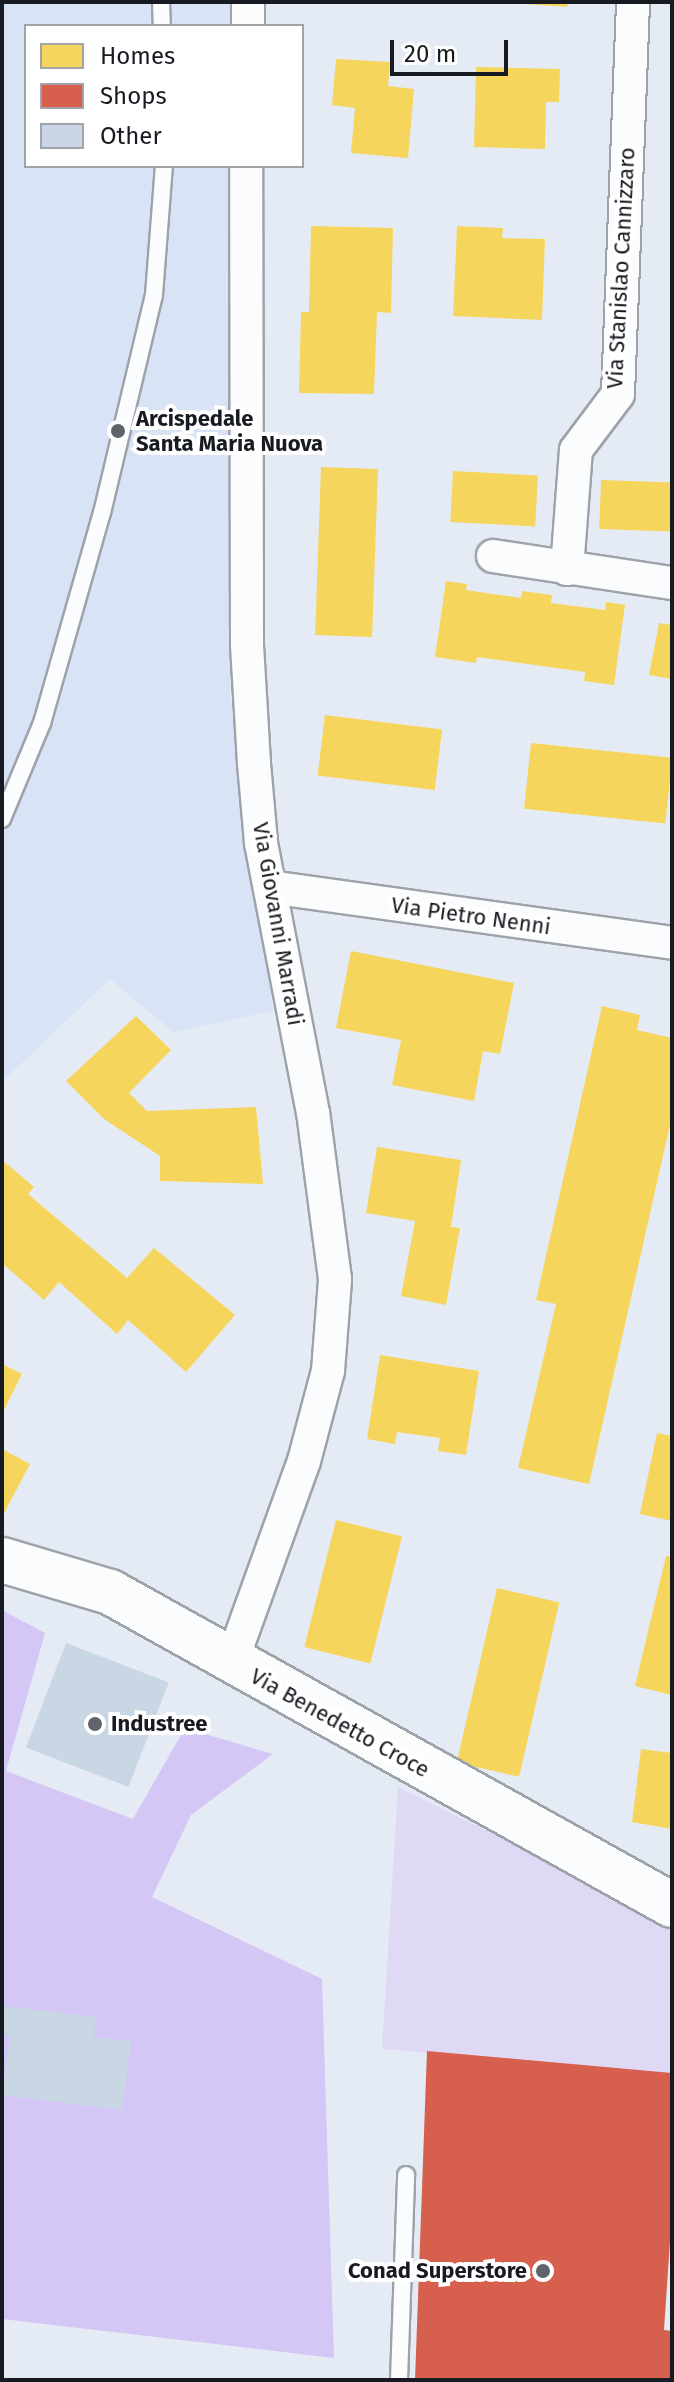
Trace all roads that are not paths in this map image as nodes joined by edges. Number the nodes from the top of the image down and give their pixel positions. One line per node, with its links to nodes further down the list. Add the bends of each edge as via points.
1 (161, 2): 4 (lane)
2 (248, 2): 5 (street)
3 (633, 2): 9 (street, Via Stanislao Cannizzaro, via 618,394 576,450)
4 (162, 24)
5 (248, 24)
6 (164, 168): 11 (lane, via 154,295 102,513 42,723)
7 (246, 168): 12 (street, Via Giovanni Marradi, via 247,644 255,779)
8 (493, 556): 9 (street)
9 (567, 569): 10 (street)
10 (672, 583)
11 (2, 819)
12 (270, 887): 13 (street, Via Pietro Nenni); 15 (street, Via Giovanni Marradi, via 313,1113 335,1279 328,1371 304,1461 237,1647)
13 (672, 943)
14 (2, 1560): 15 (street, Via Benedetto Croce, via 32,1573 92,1584)
15 (225, 1660): 16 (street, Via Benedetto Croce)
16 (672, 1905)
17 (406, 2175): 18 (lane)
18 (399, 2380)

